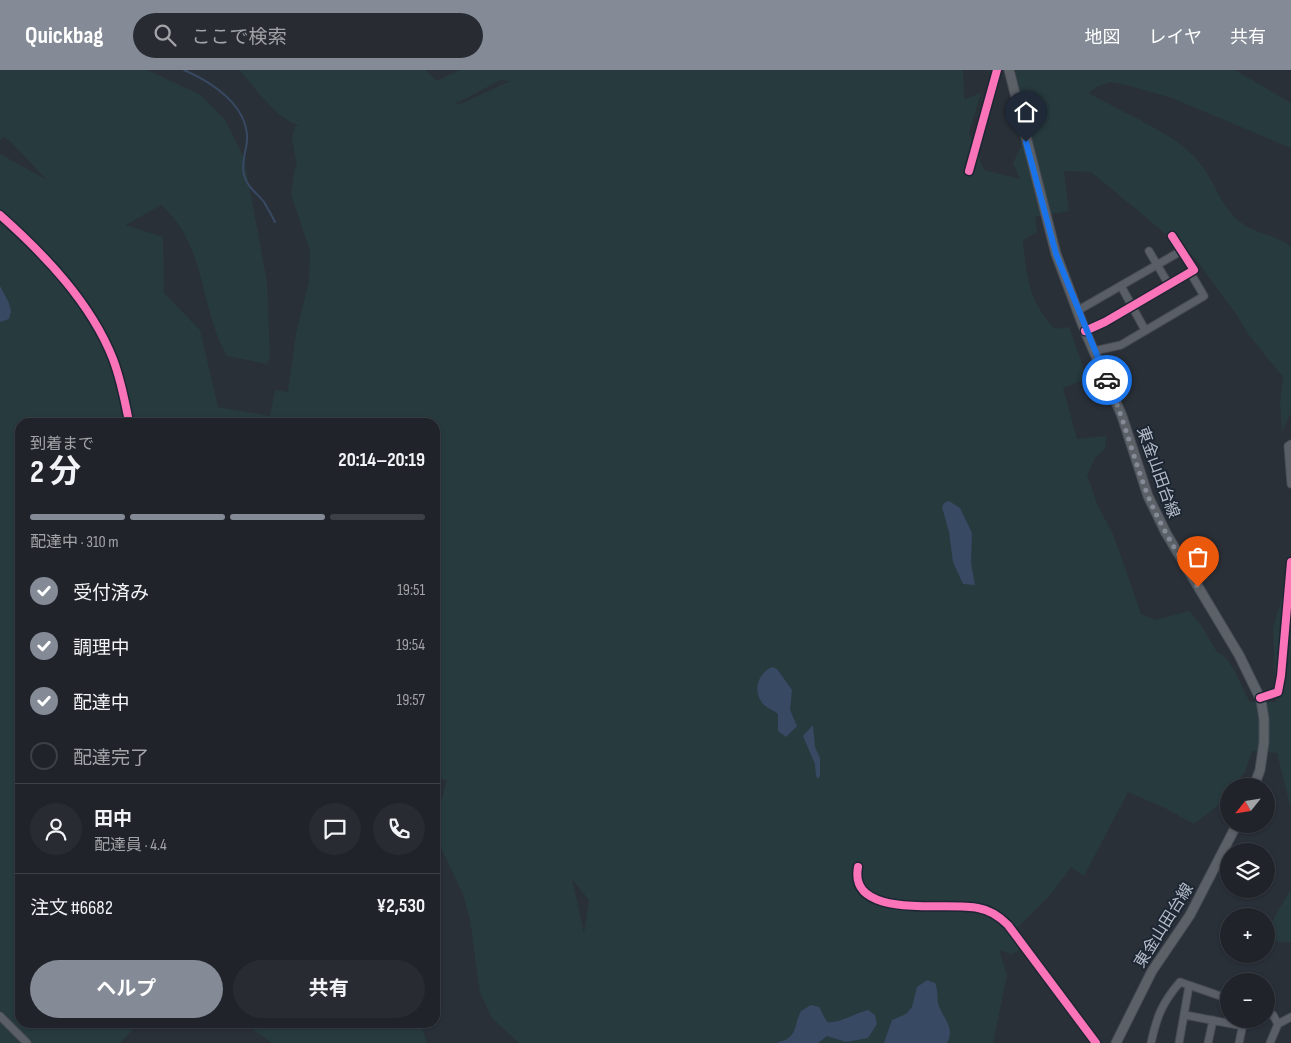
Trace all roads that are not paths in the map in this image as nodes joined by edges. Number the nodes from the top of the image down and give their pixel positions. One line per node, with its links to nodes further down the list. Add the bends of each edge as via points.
1 (997, 70): 3 (street)
2 (1009, 70): 13 (main road, 東金山田台線, via 1056,254)
3 (969, 171)
4 (0, 215): 17 (street, via 48,262 93,320 112,358)
5 (1172, 236): 6 (street)
6 (1181, 250): 8 (street); 9 (street, via 1194,270)
7 (1149, 251): 8 (street)
8 (1157, 264): 10 (street); 11 (street)
9 (1190, 272): 10 (street); 14 (street, via 1204,296)
10 (1169, 285): 12 (street)
11 (1121, 286): 12 (street); 13 (street)
12 (1132, 306): 14 (street); 15 (street)
13 (1077, 311): 15 (main road, 東金山田台線)
14 (1145, 330): 16 (street, via 1121,345)
15 (1085, 331): 16 (main road, 東金山田台線)
16 (1094, 351): 21 (main road, 東金山田台線, via 1122,416 1148,496)
17 (129, 418)
18 (1291, 444): 19 (street, via 1288,446)
19 (1291, 484)
20 (1291, 562): 21 (street, via 1278,692)
21 (1260, 698): 22 (main road, 東金山田台線, via 1264,742)
22 (1257, 778)
23 (1232, 833): 37 (main road, 東金山田台線, via 1190,915 1152,971)
24 (858, 867): 36 (street, via 864,891 876,900 893,904 969,906 998,916)
25 (1189, 986): 26 (street); 27 (street); 38 (street, via 1180,982 1166,998 1157,1014)
26 (1220, 996)
27 (1185, 1015): 31 (street); 39 (street)
28 (0, 1016): 35 (street)
29 (1291, 1017): 33 (street)
30 (1275, 1019): 33 (street)
31 (1213, 1020): 32 (street); 40 (street)
32 (1220, 1020)
33 (1278, 1024): 42 (street)
34 (1242, 1028): 41 (street)
35 (27, 1043)
36 (1096, 1043)
37 (1116, 1043)
38 (1151, 1043)
39 (1179, 1043)
40 (1208, 1043)
41 (1240, 1043)
42 (1270, 1043)

